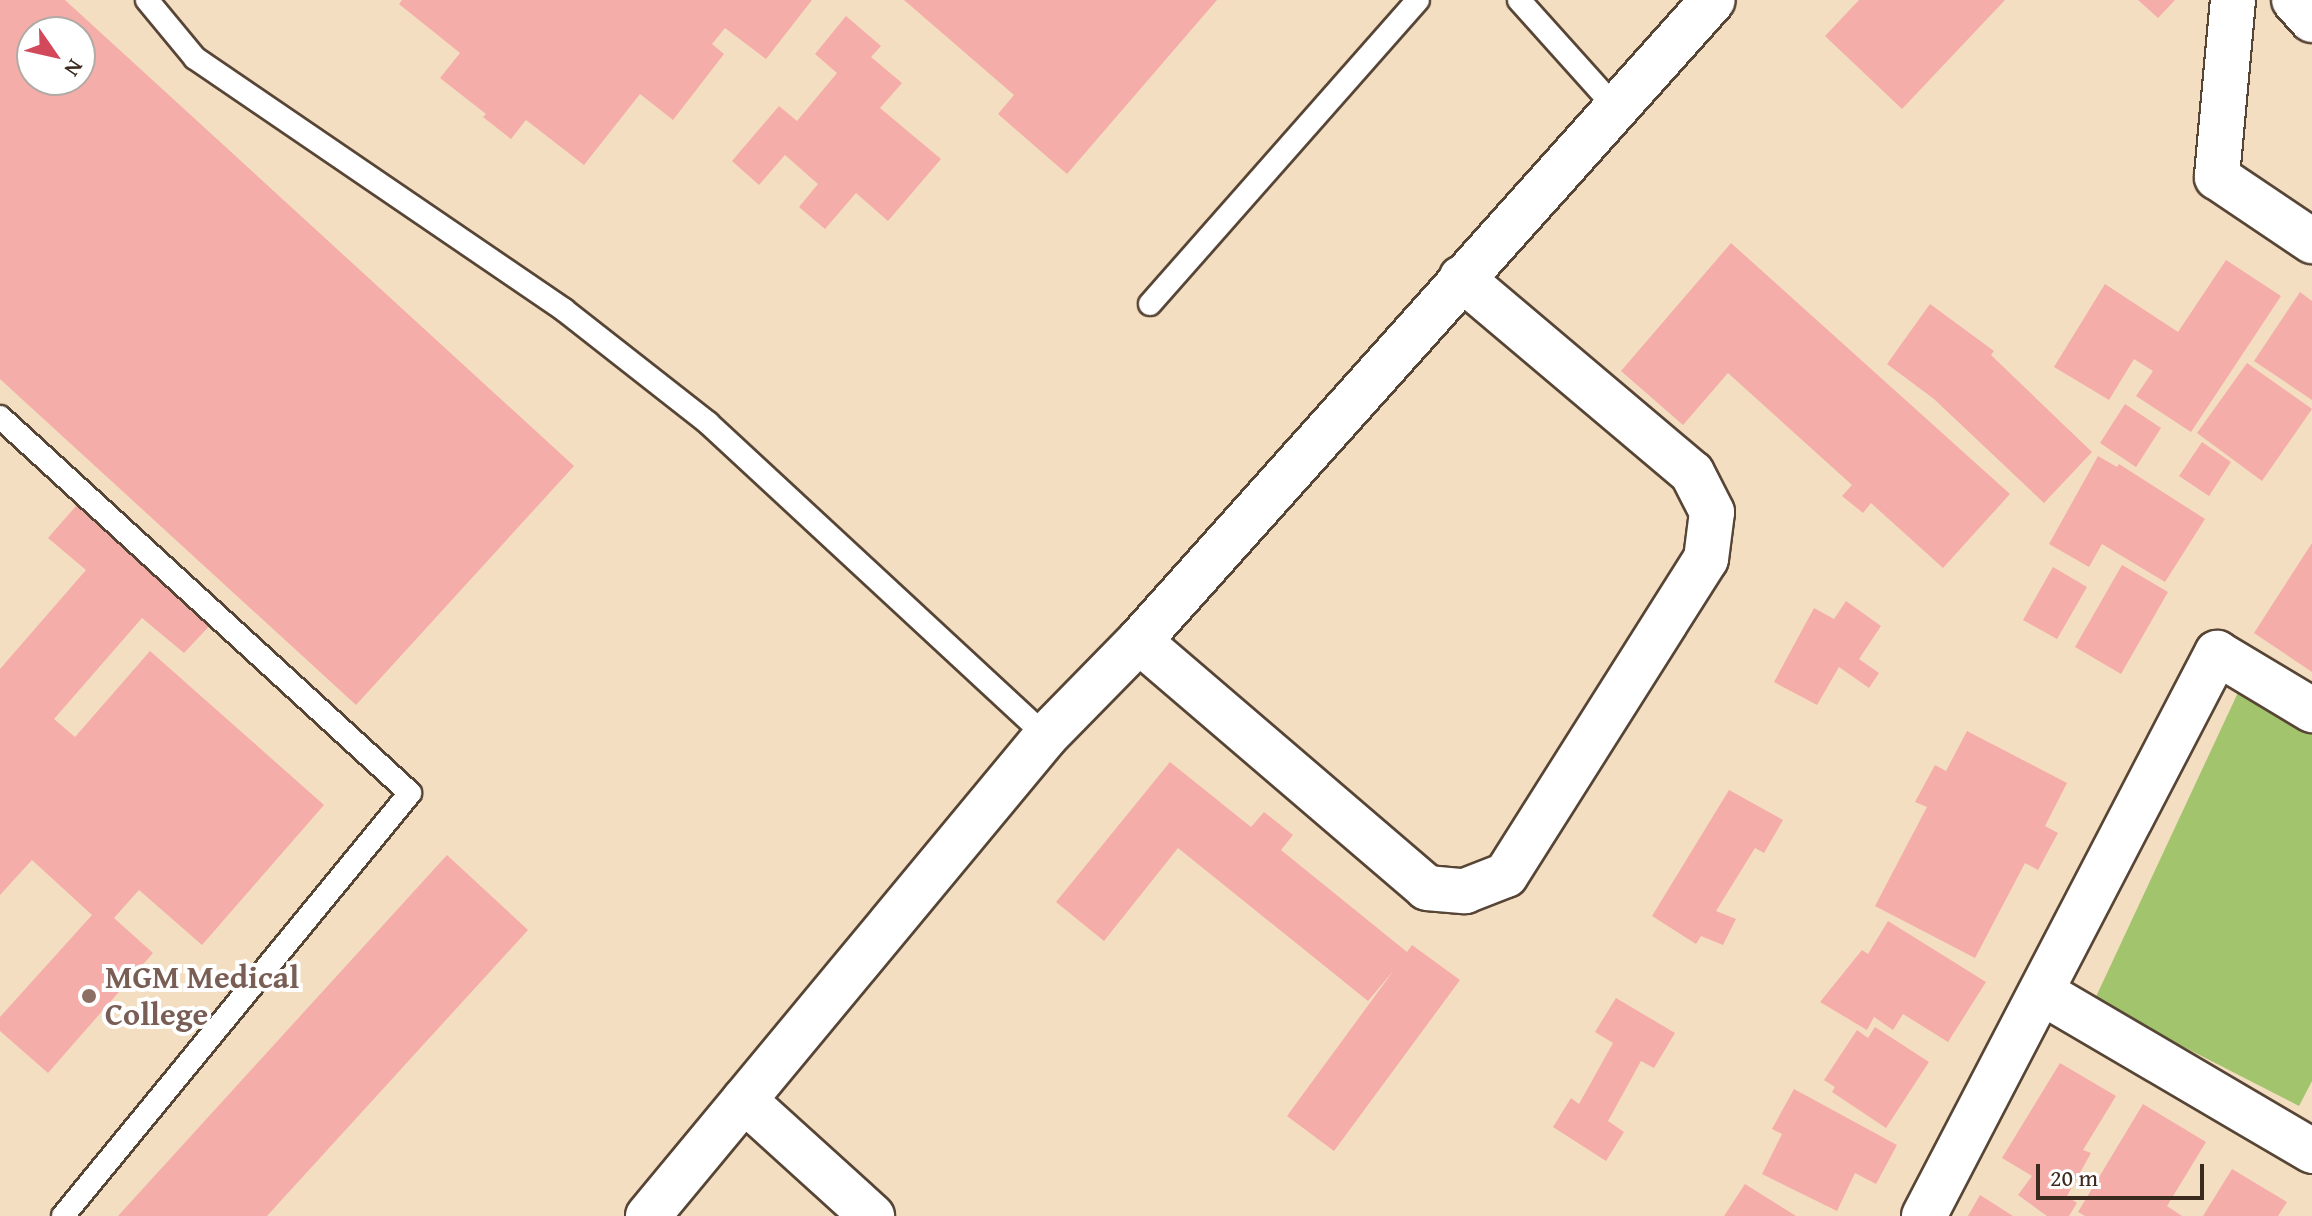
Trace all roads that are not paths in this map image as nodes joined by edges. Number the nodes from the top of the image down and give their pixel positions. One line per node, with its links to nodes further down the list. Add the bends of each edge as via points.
1 (147, 0): 15 (lane, via 195,58 564,310 708,423)
2 (1418, 0): 11 (lane)
3 (1519, 0): 8 (lane)
4 (1713, 0): 8 (street)
5 (2233, 0): 9 (street, via 2217,177)
6 (2294, 0): 7 (street)
7 (2312, 20)
8 (1615, 107): 10 (street)
9 (2312, 241)
10 (1461, 278): 13 (street); 13 (street, via 1692,473 1712,512 1706,559 1506,875 1465,891 1427,888)
11 (1150, 304)
12 (0, 417): 19 (lane, via 410,793)
13 (1139, 641): 15 (street)
14 (2312, 710): 16 (street, via 2217,653)
15 (1046, 736): 17 (street)
16 (2043, 993): 18 (street); 22 (street)
17 (744, 1100): 20 (street); 21 (street)
18 (2312, 1151)
19 (63, 1216)
20 (648, 1216)
21 (872, 1216)
22 (1924, 1216)

